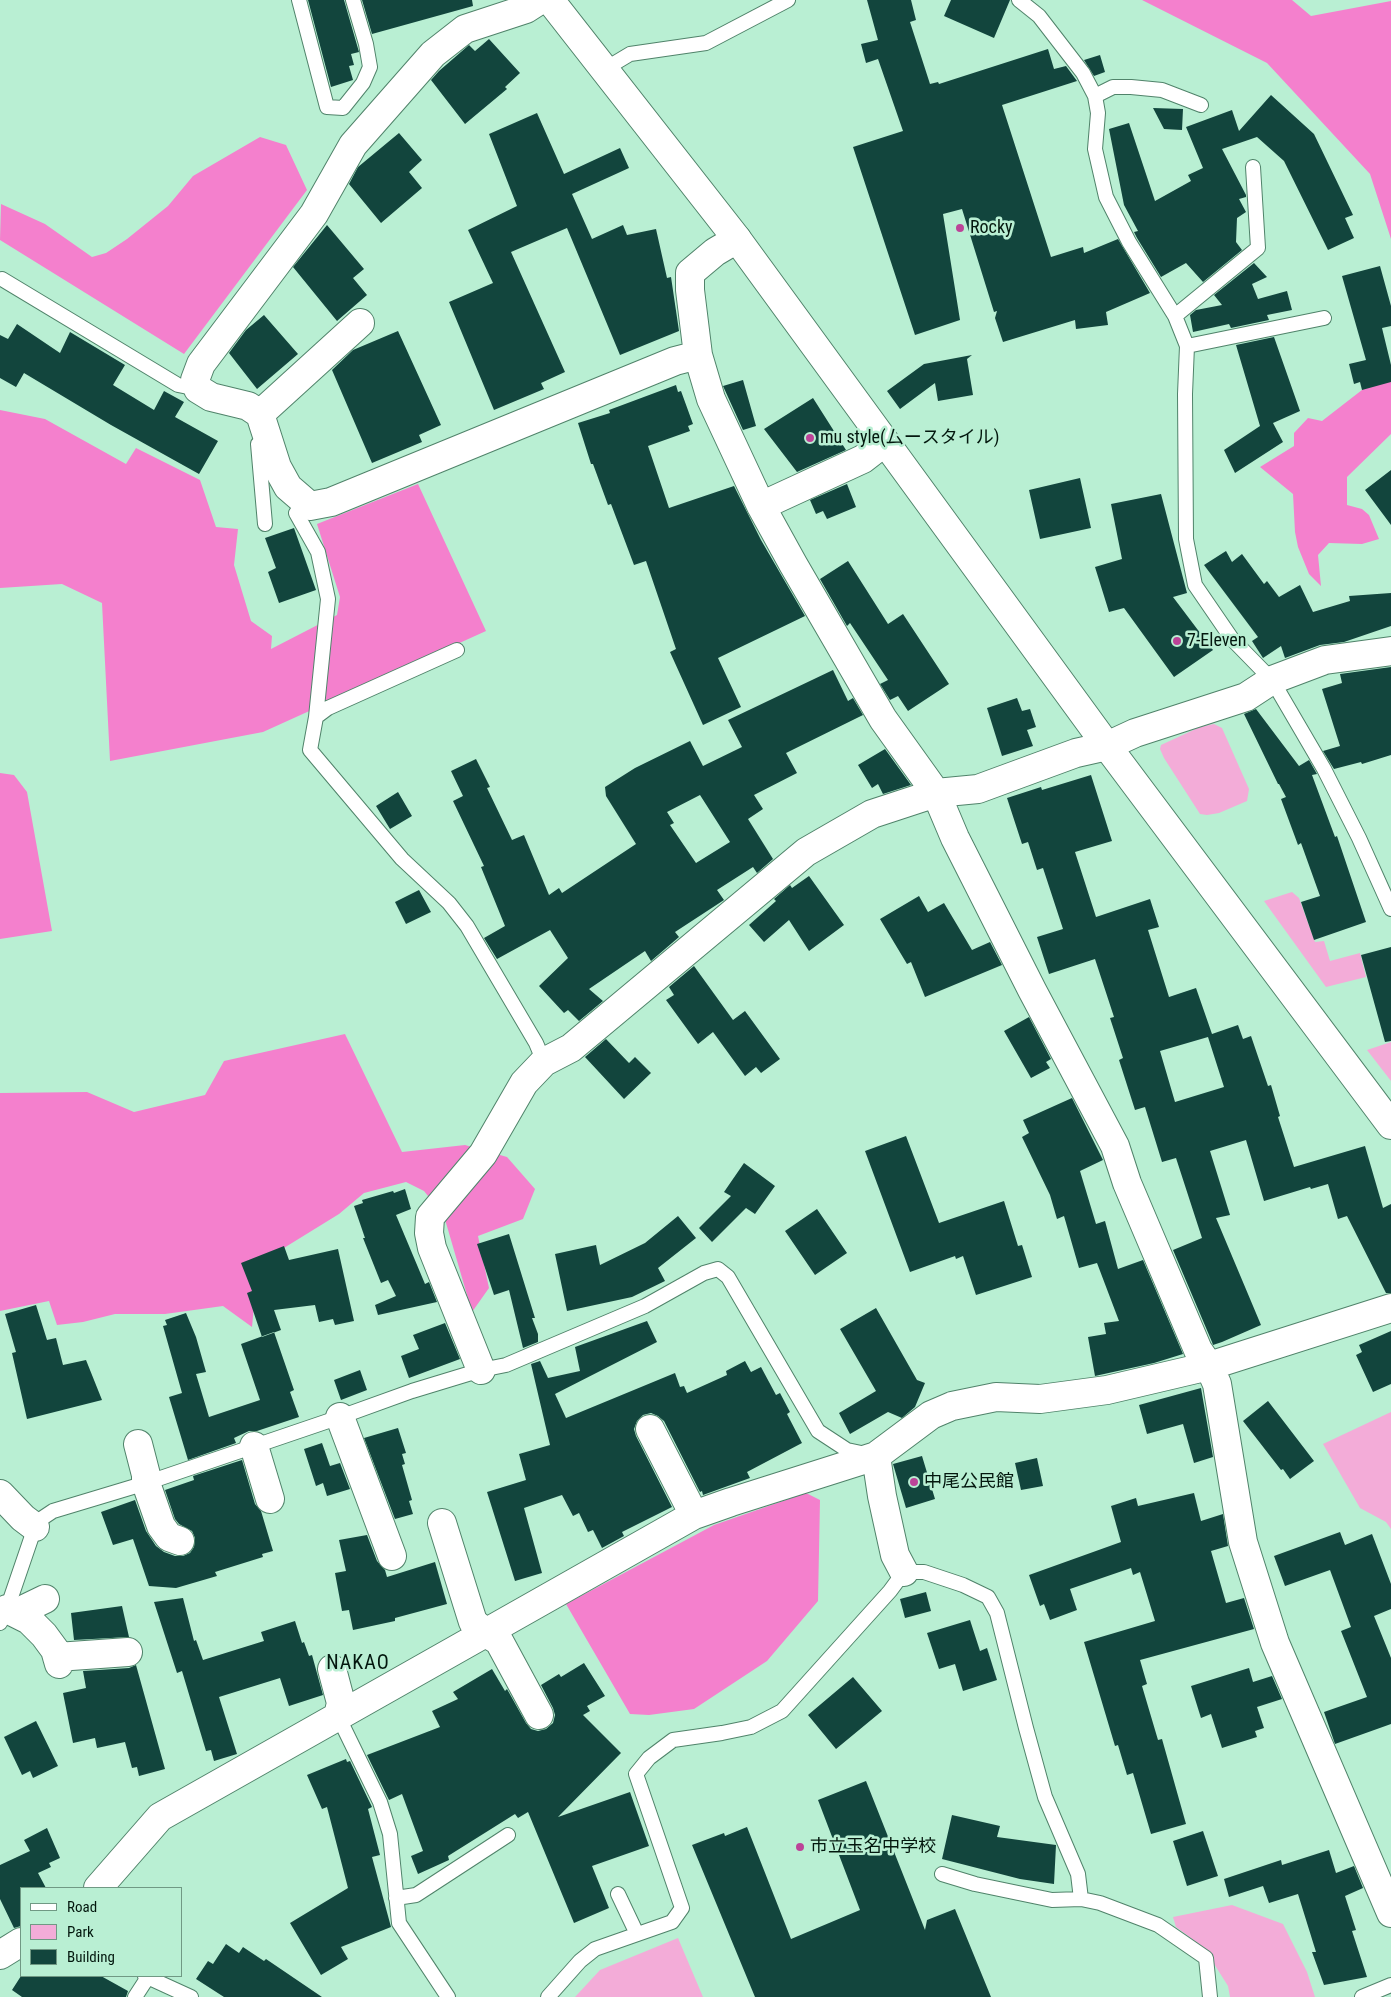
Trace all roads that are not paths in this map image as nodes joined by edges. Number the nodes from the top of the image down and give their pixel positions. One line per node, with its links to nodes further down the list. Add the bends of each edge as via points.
1 (299, 0): 2 (lane, via 328,107 343,108 363,83 370,67)
2 (352, 0)
3 (540, 0): 18 (street, via 526,9 464,29 433,54 353,145 314,214 200,364 195,380)
4 (550, 0): 7 (street)
5 (788, 0): 7 (lane, via 706,43 630,54)
6 (1019, 0): 8 (lane, via 1039,16 1083,73)
7 (605, 69): 11 (street)
8 (1095, 96): 9 (lane, via 1113,87 1131,87 1162,90); 13 (lane, via 1098,113 1095,149 1106,196 1129,242)
9 (1201, 105)
10 (1253, 168): 13 (lane, via 1258,248)
11 (737, 239): 17 (street, via 690,272); 20 (street)
12 (2, 279): 18 (lane, via 178,385)
13 (1174, 316): 16 (lane)
14 (1324, 318): 16 (lane)
15 (360, 323): 19 (street)
16 (1187, 346): 26 (lane, via 1186,539 1195,585 1232,639)
17 (698, 355): 21 (street, via 675,361 331,502); 22 (street, via 711,399)
18 (198, 389): 19 (street, via 211,397 248,406)
19 (264, 425): 21 (street, via 277,467 288,487); 23 (lane, via 258,444)
20 (886, 442): 22 (street, via 863,459); 28 (street)
21 (310, 506): 27 (lane, via 296,513 318,552 328,599)
22 (760, 506): 29 (street, via 883,719)
23 (265, 524)
24 (457, 650): 27 (lane, via 328,708)
25 (1391, 651): 26 (street, via 1325,660)
26 (1272, 680): 28 (street, via 1246,697 1135,733); 30 (lane)
27 (316, 717): 32 (lane, via 310,750 402,859 449,903 467,926)
28 (1107, 746): 29 (street, via 1076,753 978,789); 33 (street)
29 (936, 792): 32 (street, via 872,814 806,852 571,1048); 35 (street, via 1028,982 1115,1146 1127,1183 1194,1341)
30 (1385, 881): 31 (lane)
31 (1391, 909)
32 (544, 1062): 36 (street, via 524,1083 483,1154 430,1217 432,1248)
33 (1391, 1125)
34 (1391, 1308): 35 (street)
35 (1209, 1366): 41 (street, via 1107,1390 1040,1399 996,1397 952,1406 931,1415); 64 (street, via 1217,1384 1244,1542 1275,1643)
36 (481, 1370): 37 (lane); 41 (lane, via 506,1365 562,1342 645,1306 704,1273 718,1269 728,1277 818,1431 847,1450)
37 (340, 1417): 40 (lane); 49 (street)
38 (650, 1429): 45 (street)
39 (138, 1444): 42 (street)
40 (254, 1446): 42 (lane); 44 (street)
41 (876, 1456): 45 (street); 50 (street, via 895,1555)
42 (146, 1483): 47 (lane, via 53,1511); 48 (street, via 161,1526 169,1537)
43 (0, 1494): 47 (street)
44 (270, 1499)
45 (694, 1515): 53 (street)
46 (442, 1523): 53 (street, via 473,1622)
47 (34, 1527): 52 (lane)
48 (180, 1541)
49 (392, 1556)
50 (904, 1572): 63 (lane, via 924,1572 963,1585 988,1597 998,1613 1045,1797 1078,1874); 65 (lane, via 782,1711 751,1727 674,1740 649,1758 636,1774 682,1908 672,1922)
51 (45, 1599): 52 (street)
52 (8, 1615): 54 (street, via 29,1620 44,1634 58,1660)
53 (486, 1633): 56 (street, via 499,1641); 57 (street)
54 (128, 1652)
55 (332, 1669): 57 (street, via 341,1703)
56 (539, 1715)
57 (338, 1716): 60 (street, via 160,1817); 62 (lane, via 380,1802 390,1834)
58 (508, 1835): 62 (lane, via 416,1895)
59 (942, 1874): 63 (lane, via 1052,1900)
60 (99, 1887)
61 (618, 1894): 65 (lane)
62 (396, 1898): 73 (lane, via 399,1923)
63 (1081, 1899): 75 (lane, via 1158,1925 1206,1958)
64 (1391, 1913)
65 (637, 1934): 74 (lane, via 595,1950 580,1961)
66 (20, 1943): 67 (street)
67 (0, 1955)
68 (145, 1977): 71 (lane)
69 (148, 1977): 72 (lane)
70 (1391, 1985): 76 (lane)
71 (135, 1997)
72 (191, 1997)
73 (448, 1997)
74 (548, 1997)
75 (1210, 1997)
76 (1362, 1997)

